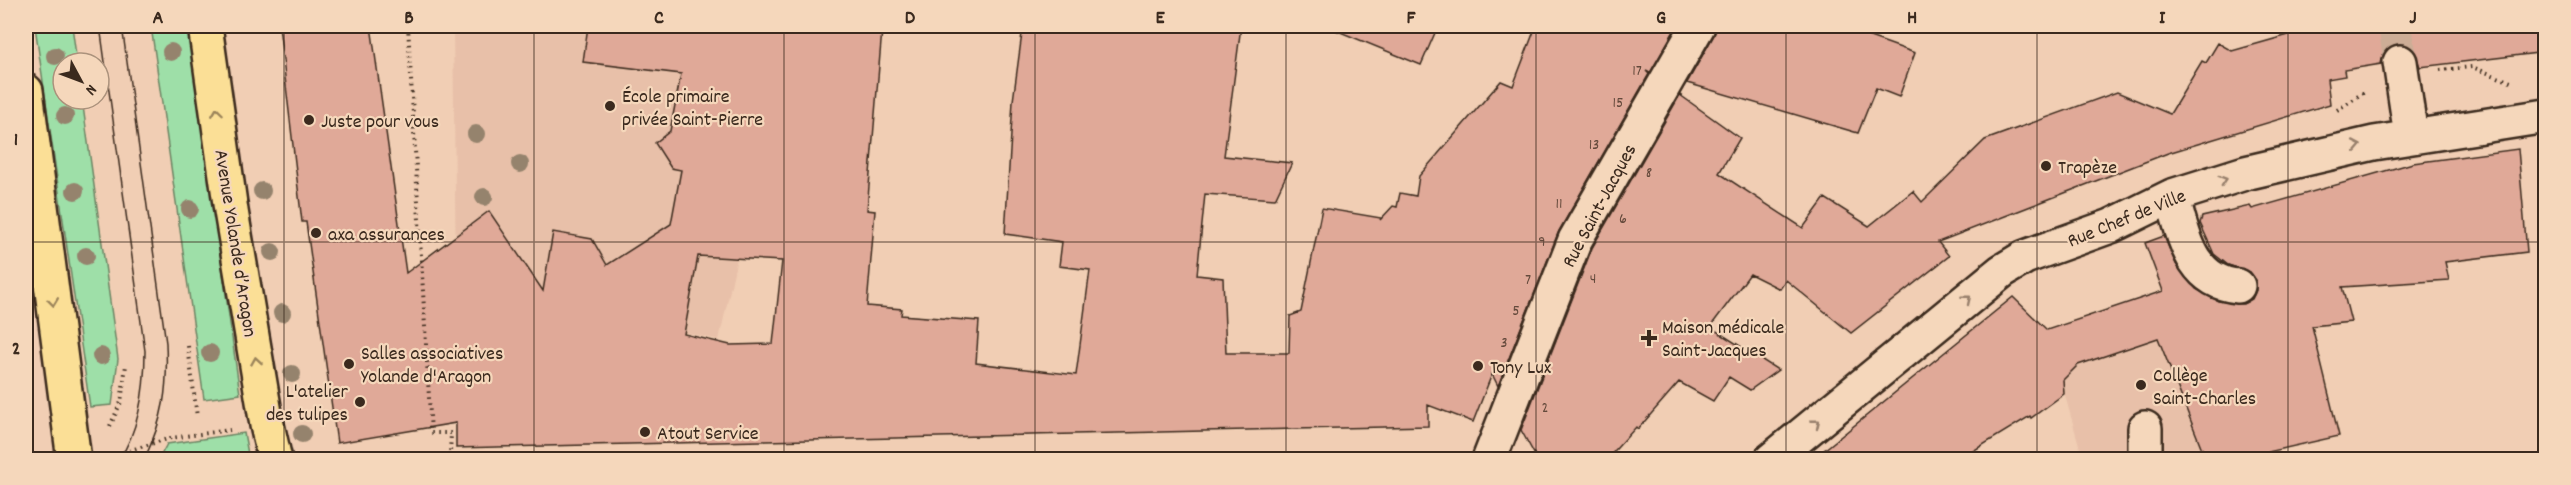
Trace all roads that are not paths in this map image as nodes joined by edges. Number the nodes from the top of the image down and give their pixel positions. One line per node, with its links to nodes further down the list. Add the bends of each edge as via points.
1 (205, 26): 10 (main road, Avenue Yolande d’Aragon, one-way to 1, via 231,211)
2 (1698, 26): 11 (street, Rue Saint-Jacques, via 1575,240)
3 (2400, 62): 6 (street)
4 (26, 91): 9 (main road, one-way to 9)
5 (2546, 116): 6 (street, Rue Chef de Ville)
6 (2410, 136): 7 (street, Rue Chef de Ville, one-way to 6, via 2245,172)
7 (2172, 196): 8 (street, via 2194,262 2214,281); 12 (street, Rue Chef de Ville, one-way to 7, via 2013,264 2111,226)
8 (2238, 286)
9 (74, 459)
10 (275, 459)
11 (1489, 459)
12 (1771, 459)

